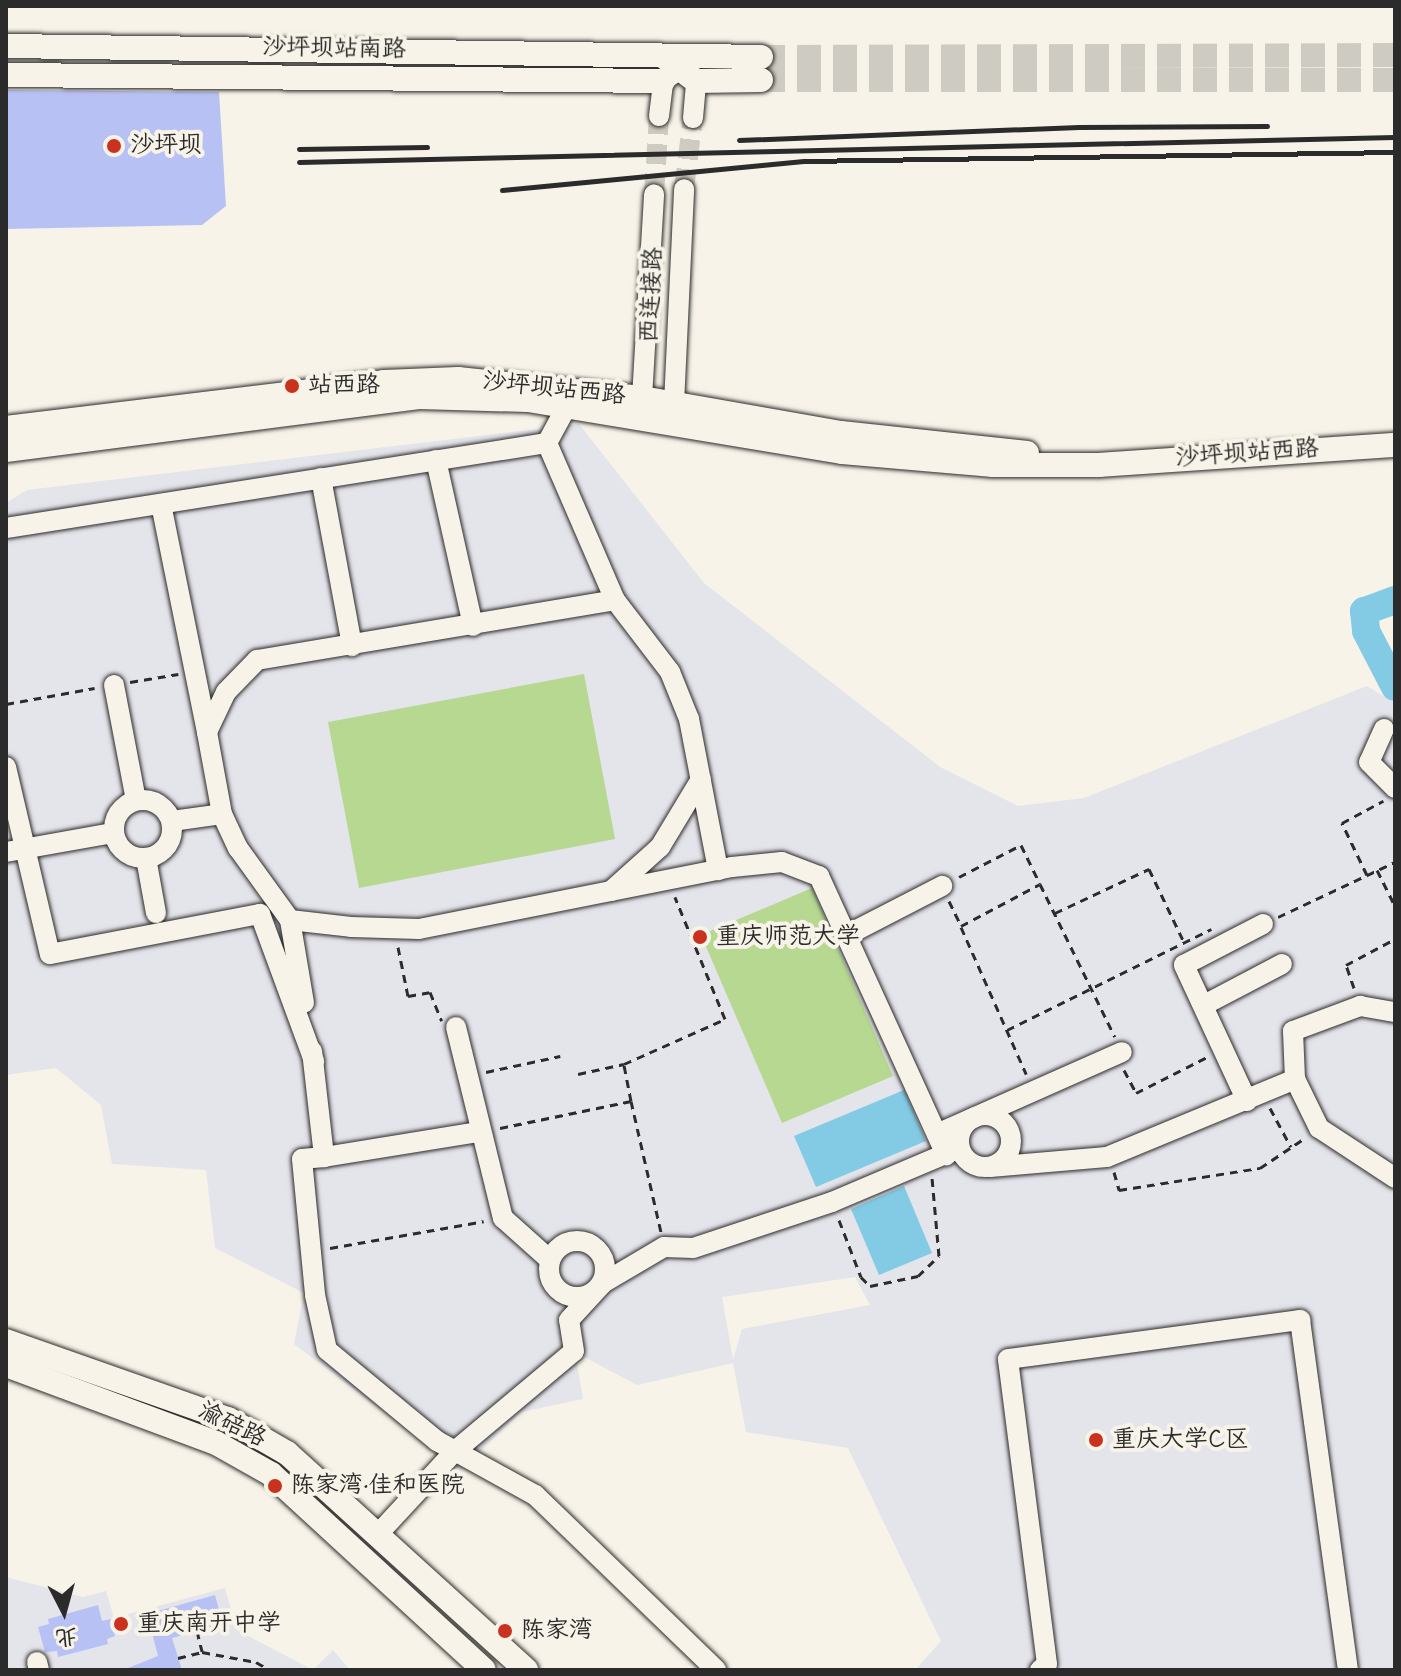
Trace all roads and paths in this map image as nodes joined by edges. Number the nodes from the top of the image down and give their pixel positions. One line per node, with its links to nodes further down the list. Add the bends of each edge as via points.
1 (6, 36): 2 (main road)
2 (105, 44): 3 (main road, 沙坪坝站南路); 5 (main road, 沙坪坝站南路)
3 (6, 46)
4 (761, 68): 5 (main road, 沙坪坝站南路)
5 (679, 69): 6 (main road, 沙坪坝站南路); 7 (street); 8 (street)
6 (6, 75)
7 (659, 116)
8 (693, 118)
9 (684, 189): 12 (street, 西连接路)
10 (654, 194): 11 (street, 西连接路)
11 (642, 398): 12 (main road, 沙坪坝站西路); 15 (main road, 沙坪坝站西路, via 420,379)
12 (674, 404): 18 (main road, 沙坪坝站西路, via 841,433 997,448)
13 (567, 406): 14 (street); 15 (main road, 沙坪坝站西路, via 419,397); 18 (main road, 沙坪坝站西路, via 842,452 993,465)
14 (547, 443): 17 (street); 22 (street)
15 (7, 445)
16 (1395, 445): 18 (main road, 沙坪坝站西路)
17 (436, 460): 19 (street); 23 (street)
18 (1099, 465)
19 (321, 478): 20 (street); 24 (street)
20 (161, 504): 21 (street); 27 (street)
21 (6, 528)
22 (615, 600): 23 (street); 29 (street, via 670,672 689,719)
23 (473, 626): 24 (street)
24 (352, 646): 27 (street, via 257,660 226,692)
25 (114, 685): 32 (street)
26 (1384, 729): 30 (street, via 1369,762)
27 (207, 732): 33 (street)
28 (6, 767): 36 (street)
29 (701, 779): 39 (street); 45 (street, via 660,847)
30 (1395, 788)
31 (1395, 795): 41 (path, via 1342,823)
32 (136, 800): 34 (street, via 164,808); 35 (street, via 123,807)
33 (222, 814): 34 (street); 49 (street, via 238,848)
34 (172, 821): 37 (street, via 171,838 162,852)
35 (113, 833): 36 (street); 37 (street, via 125,853)
36 (15, 851): 65 (street, via 50,954 260,914)
37 (146, 858): 47 (street)
38 (1395, 862): 40 (path)
39 (718, 870): 42 (street); 53 (street, via 782,862 819,876)
40 (1377, 870): 41 (path); 46 (path)
41 (1367, 875): 50 (path)
42 (667, 880): 45 (street); 66 (path, via 725,1019)
43 (1040, 884): 44 (path, via 1021,845); 48 (path); 51 (path)
44 (942, 886): 51 (path); 53 (street)
45 (611, 891): 52 (street, via 419,929)
46 (1395, 906)
47 (156, 913)
48 (1055, 913): 56 (path); 56 (path, via 1149,869 1184,943)
49 (290, 920): 52 (street); 65 (street)
50 (1263, 924): 57 (street, via 1184,965)
51 (961, 926): 61 (path)
52 (394, 929): 60 (path, via 408,996 430,992 438,1020)
53 (849, 934): 77 (street)
54 (1395, 939): 58 (path, via 1346,965)
55 (1282, 964): 57 (street)
56 (1091, 988): 61 (path); 63 (path)
57 (1204, 1005): 62 (street)
58 (1360, 1006): 59 (street); 70 (street, via 1293,1031)
59 (1395, 1012)
60 (456, 1027): 69 (street)
61 (1007, 1030): 71 (path)
62 (1224, 1049): 68 (path, via 1136,1093 1124,1070); 72 (street)
63 (1122, 1052): 71 (street)
64 (560, 1056): 69 (path)
65 (314, 1061): 81 (street)
66 (624, 1064): 67 (path); 73 (path)
67 (578, 1074)
68 (1111, 1075)
69 (467, 1076): 76 (street)
70 (1295, 1079): 72 (street); 75 (street)
71 (1034, 1092): 74 (street)
72 (1255, 1097): 78 (path); 80 (street)
73 (631, 1101): 76 (path); 86 (path)
74 (972, 1118): 77 (street); 79 (street); 82 (street, via 997,1117 1011,1136 1005,1159)
75 (1319, 1128): 78 (path); 83 (street)
76 (479, 1132): 81 (street); 85 (street)
77 (937, 1134): 79 (street)
78 (1291, 1147): 80 (path, via 1260,1168 1119,1190)
79 (945, 1155): 82 (street); 84 (street); 84 (path, via 939,1256 918,1276 870,1286 861,1277)
80 (1110, 1156): 82 (street)
81 (324, 1157): 87 (street, via 302,1159)
82 (990, 1167)
83 (1395, 1178)
84 (832, 1202): 86 (street, via 693,1248)
85 (503, 1218): 87 (path); 88 (street)
86 (664, 1247): 89 (street)
87 (311, 1251): 92 (street, via 327,1350)
88 (550, 1260): 89 (street, via 550,1279 563,1293 581,1297); 89 (street, via 571,1241 590,1243 606,1265)
89 (603, 1283): 92 (street, via 569,1320 574,1351)
90 (6, 1341): 93 (main road, 渝碚路, via 228,1419 287,1453)
91 (6, 1365): 98 (main road, 渝碚路, via 216,1443 271,1474)
92 (455, 1451): 93 (street); 100 (street, via 535,1495)
93 (379, 1533): 99 (main road, 渝碚路)
94 (197, 1631): 95 (path)
95 (202, 1652): 96 (path); 97 (path, via 256,1662)
96 (178, 1658)
97 (270, 1670)
98 (484, 1670)
99 (526, 1670)
100 (716, 1670)
101 (1040, 1670): 102 (street, via 1047,1664 1008,1359 1300,1320)
102 (1348, 1670)

